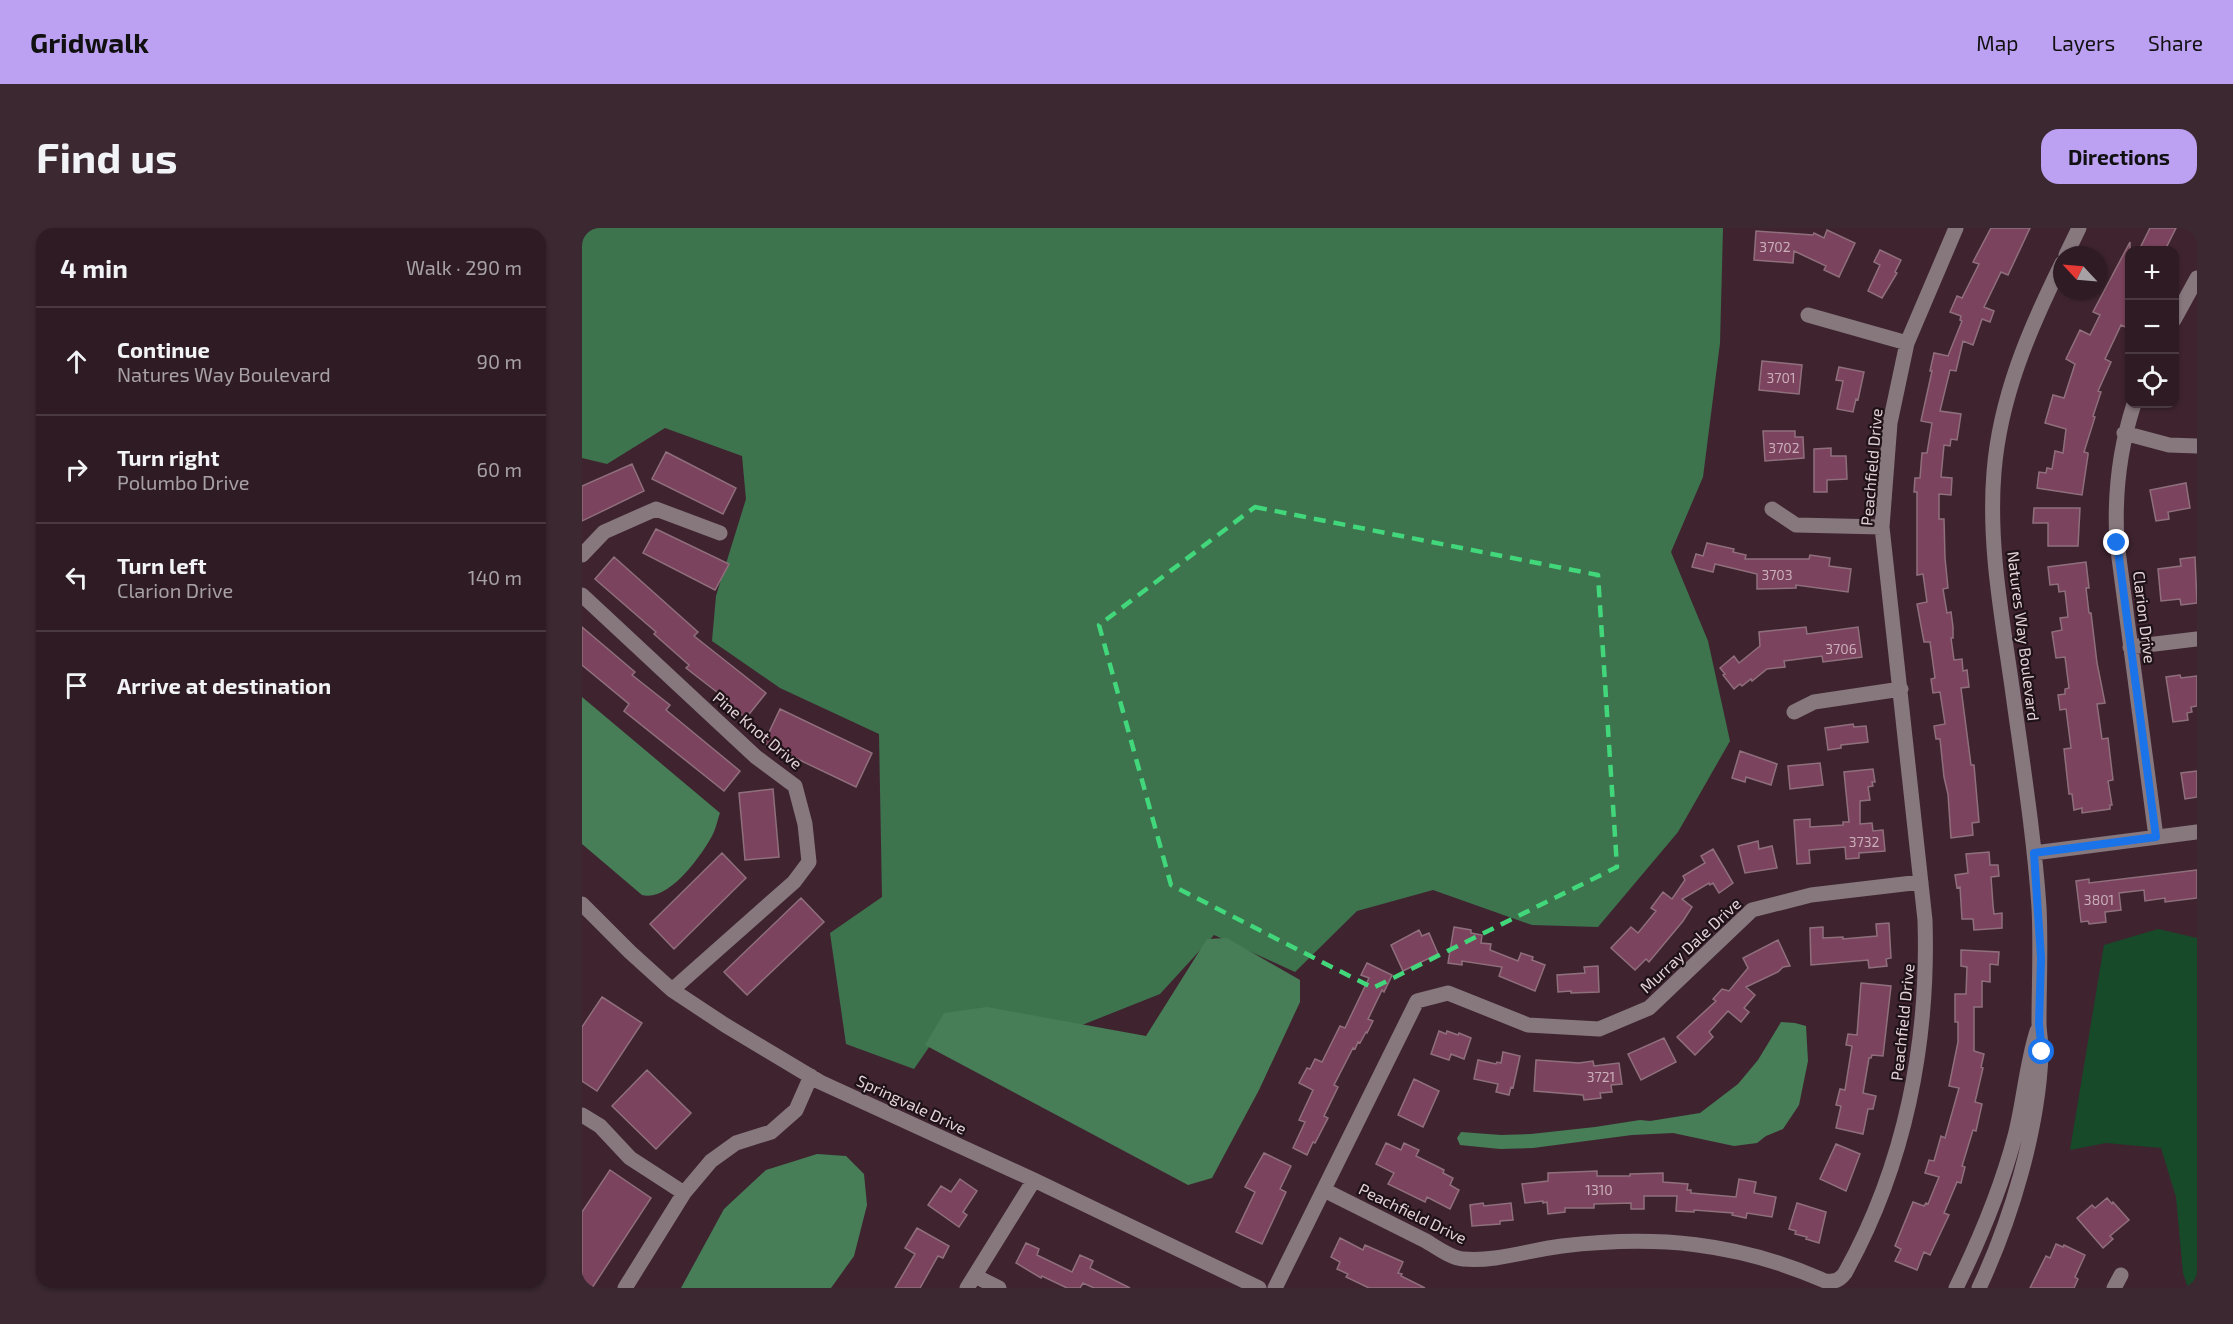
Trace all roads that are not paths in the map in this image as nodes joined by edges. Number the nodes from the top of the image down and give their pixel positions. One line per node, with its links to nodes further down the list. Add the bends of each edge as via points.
1 (1956, 228): 8 (street, Peachfield Drive)
2 (2079, 228): 3 (street)
3 (2070, 246)
4 (2197, 278): 6 (street)
5 (2053, 281): 23 (street, Natures Way Boulevard, via 2017,365 1999,431 1994,473 1993,532 1998,588)
6 (2179, 312)
7 (1808, 315): 8 (street)
8 (1907, 343): 13 (street, Peachfield Drive, via 1890,423)
9 (2133, 408): 10 (street, Clarion Drive)
10 (2124, 433): 11 (street, via 2169,445); 18 (street, Clarion Drive, via 2115,508)
11 (2197, 446)
12 (1772, 509): 13 (street, via 1796,525)
13 (1882, 527): 19 (street, Peachfield Drive)
14 (720, 533): 15 (street, via 656,509 604,532)
15 (582, 555)
16 (582, 595): 26 (street, Pine Knot Drive, via 756,757 795,786 805,824 808,862 794,882)
17 (2197, 639): 18 (street)
18 (2130, 647): 22 (street, Clarion Drive)
19 (1901, 689): 20 (street, via 1814,702); 24 (street, Peachfield Drive)
20 (1794, 712)
21 (2197, 832): 22 (street)
22 (2156, 837): 23 (street)
23 (2034, 853): 27 (street, Natures Way Boulevard, via 2041,958)
24 (1921, 882): 31 (street, Murray Dale Drive, via 1811,895 1752,910 1649,1008 1599,1029 1528,1025 1448,993 1417,1001); 31 (street, Peachfield Drive, via 1926,965 1921,1040 1912,1095 1873,1215 1840,1279 1825,1281 1785,1264 1735,1251 1652,1240 1614,1240 1507,1257 1460,1259)
25 (582, 904): 26 (street, Springvale Drive)
26 (672, 990): 28 (street, Springvale Drive)
27 (2039, 1024): 38 (street, Natures Way Boulevard, via 2005,1171); 39 (street, Natures Way Boulevard, via 2042,1052 2027,1145 2004,1229)
28 (811, 1076): 30 (street, Springvale Drive); 32 (street, via 796,1110 771,1132 727,1149 711,1161)
29 (582, 1115): 32 (street, via 600,1126 630,1158)
30 (1034, 1180): 33 (street); 36 (street, Springvale Drive)
31 (1324, 1190): 37 (street, Murray Dale Drive)
32 (684, 1193): 34 (street)
33 (971, 1282): 35 (street)
34 (625, 1288)
35 (999, 1288)
36 (1259, 1288)
37 (1275, 1288)
38 (1956, 1288)
39 (1979, 1288)

